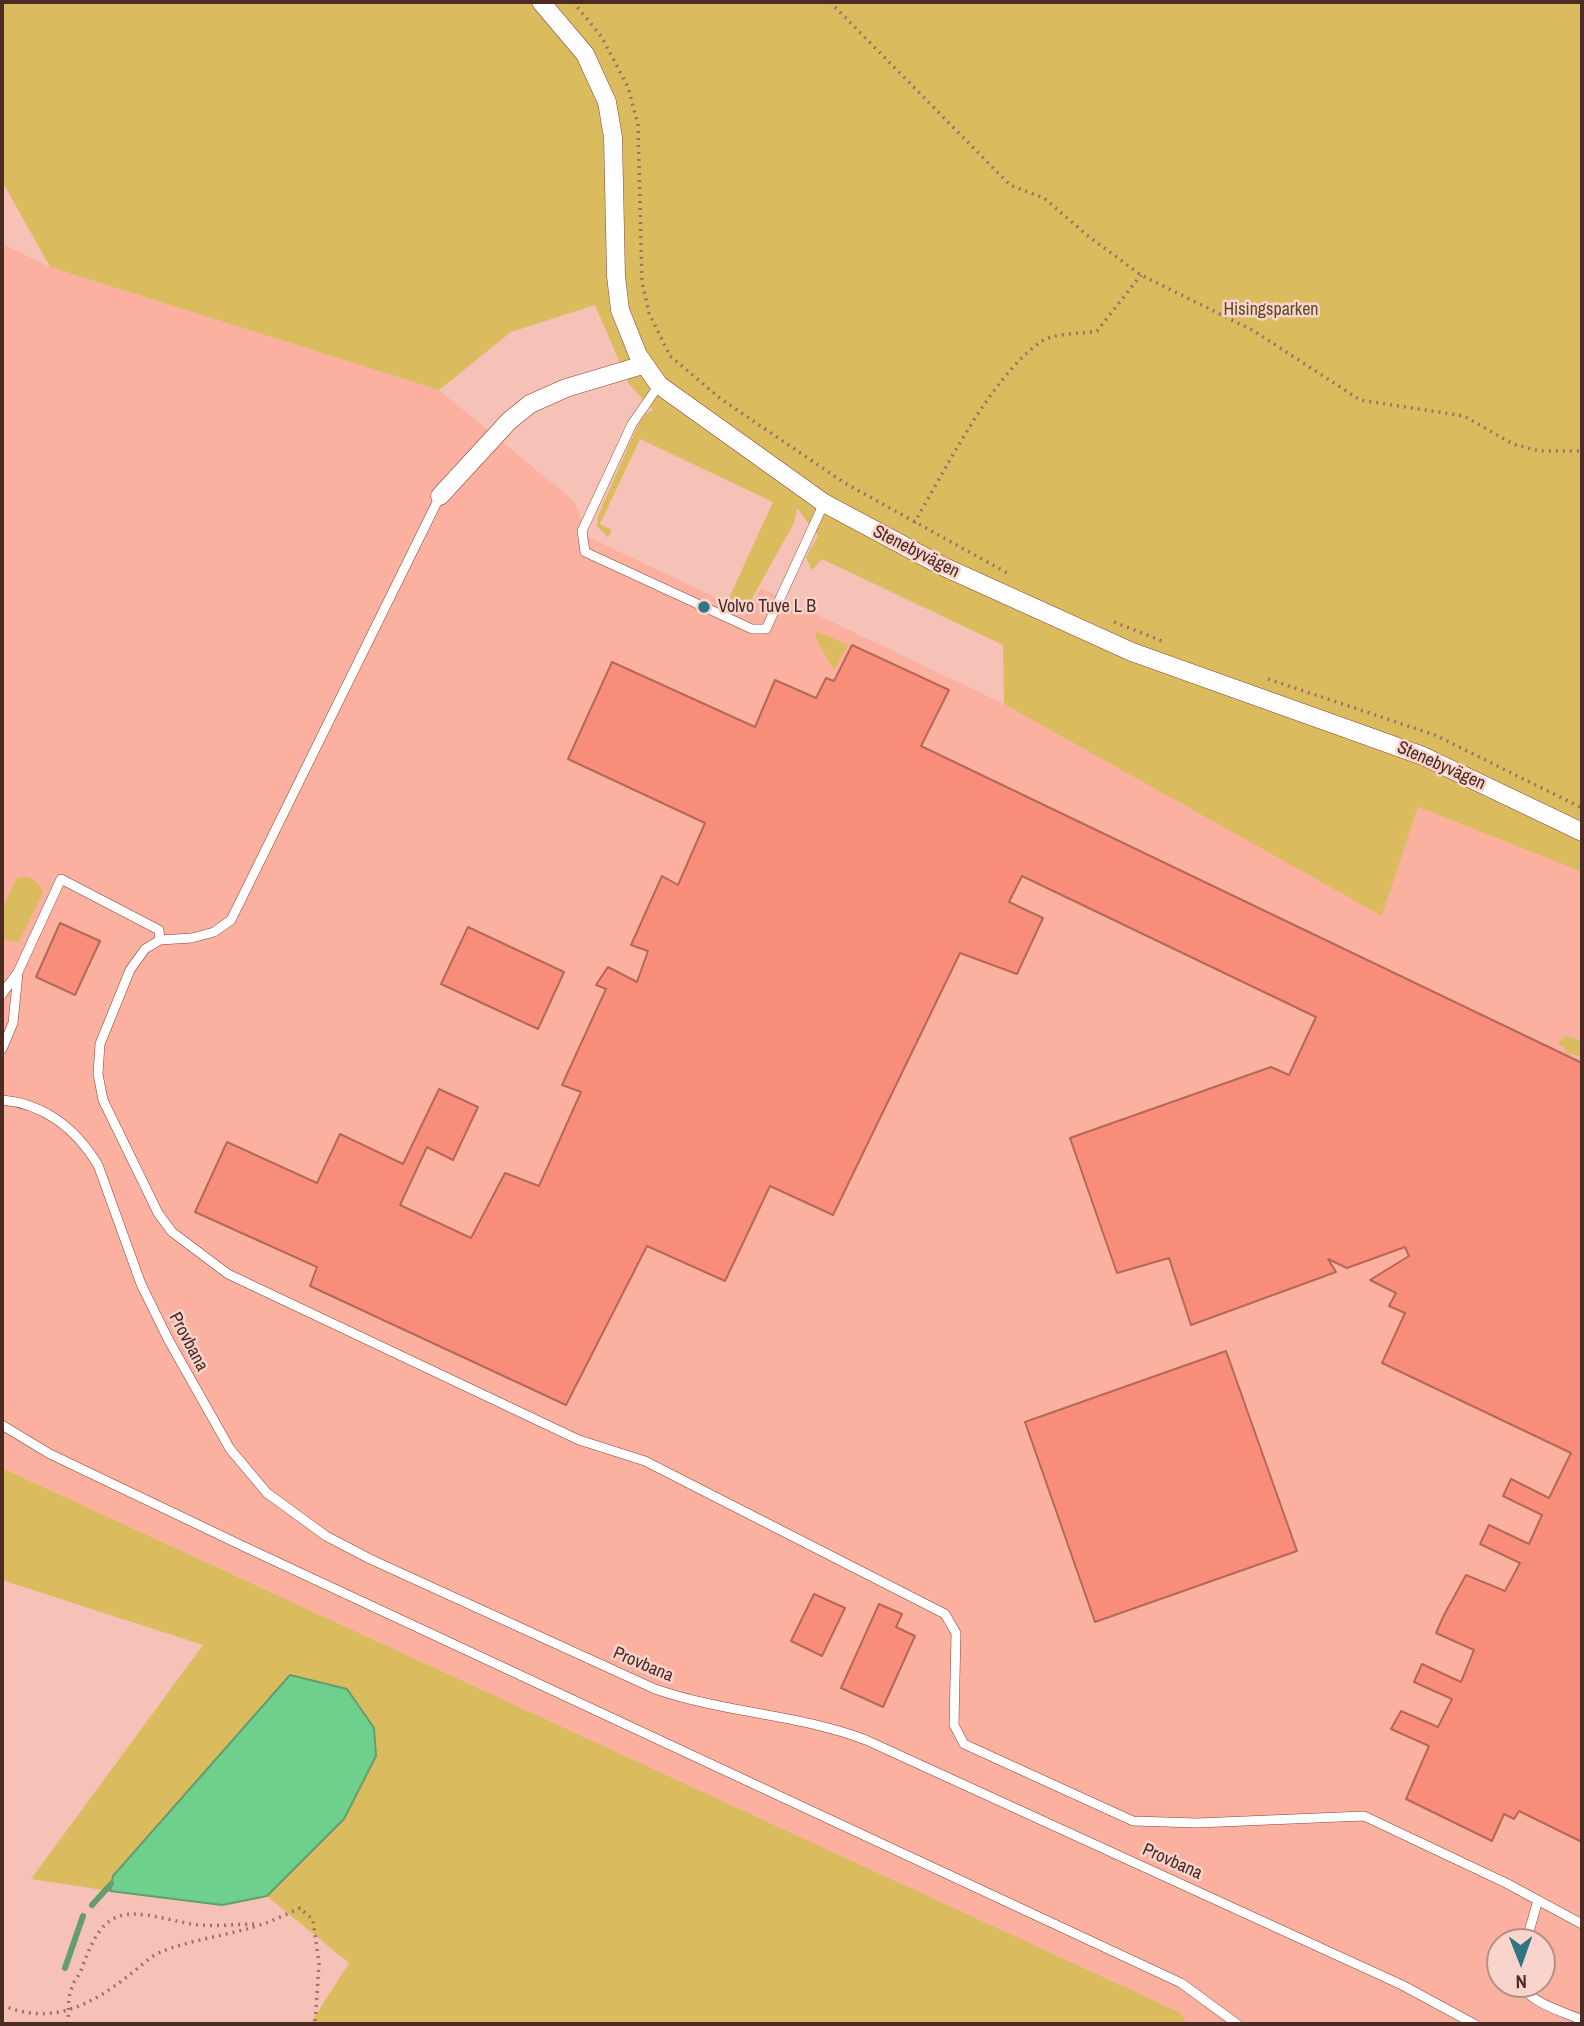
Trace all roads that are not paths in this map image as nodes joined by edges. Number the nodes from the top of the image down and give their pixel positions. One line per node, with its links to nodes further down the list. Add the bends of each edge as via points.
1 (541, 2): 2 (street, Stenebyvägen, via 585,54 607,102 614,137 617,294)
2 (643, 365): 3 (street, Stenebyvägen); 4 (street, via 530,404)
3 (659, 385): 5 (street, Stenebyvägen); 5 (lane, via 632,425 582,531 585,552 752,629 766,629)
4 (440, 496): 7 (lane, via 231,920 214,932)
5 (824, 503): 6 (street, Stenebyvägen, via 930,560 1083,632 1423,756)
6 (1582, 832)
7 (160, 940): 8 (lane, via 159,930 61,879); 13 (lane, via 145,949 131,970 100,1044 98,1074 103,1100 158,1213 172,1232 228,1274 579,1440 645,1461 945,1614 956,1633 954,1726 964,1744 1133,1821 1364,1816)
8 (18, 972): 9 (lane); 10 (lane, via 13,1023)
9 (2, 994)
10 (2, 1049)
11 (2, 1101): 19 (lane, Provbana, via 46,1113 87,1147 98,1165 141,1284 230,1449 267,1493 326,1536 655,1689 866,1740 1402,1985)
12 (2, 1425): 18 (lane, via 50,1454 235,1543 1162,1974)
13 (1538, 1900): 14 (lane); 15 (lane)
14 (1582, 1924)
15 (1530, 1928)
16 (1533, 1998): 17 (lane)
17 (1582, 2021)
18 (1237, 2024)
19 (1474, 2024)

